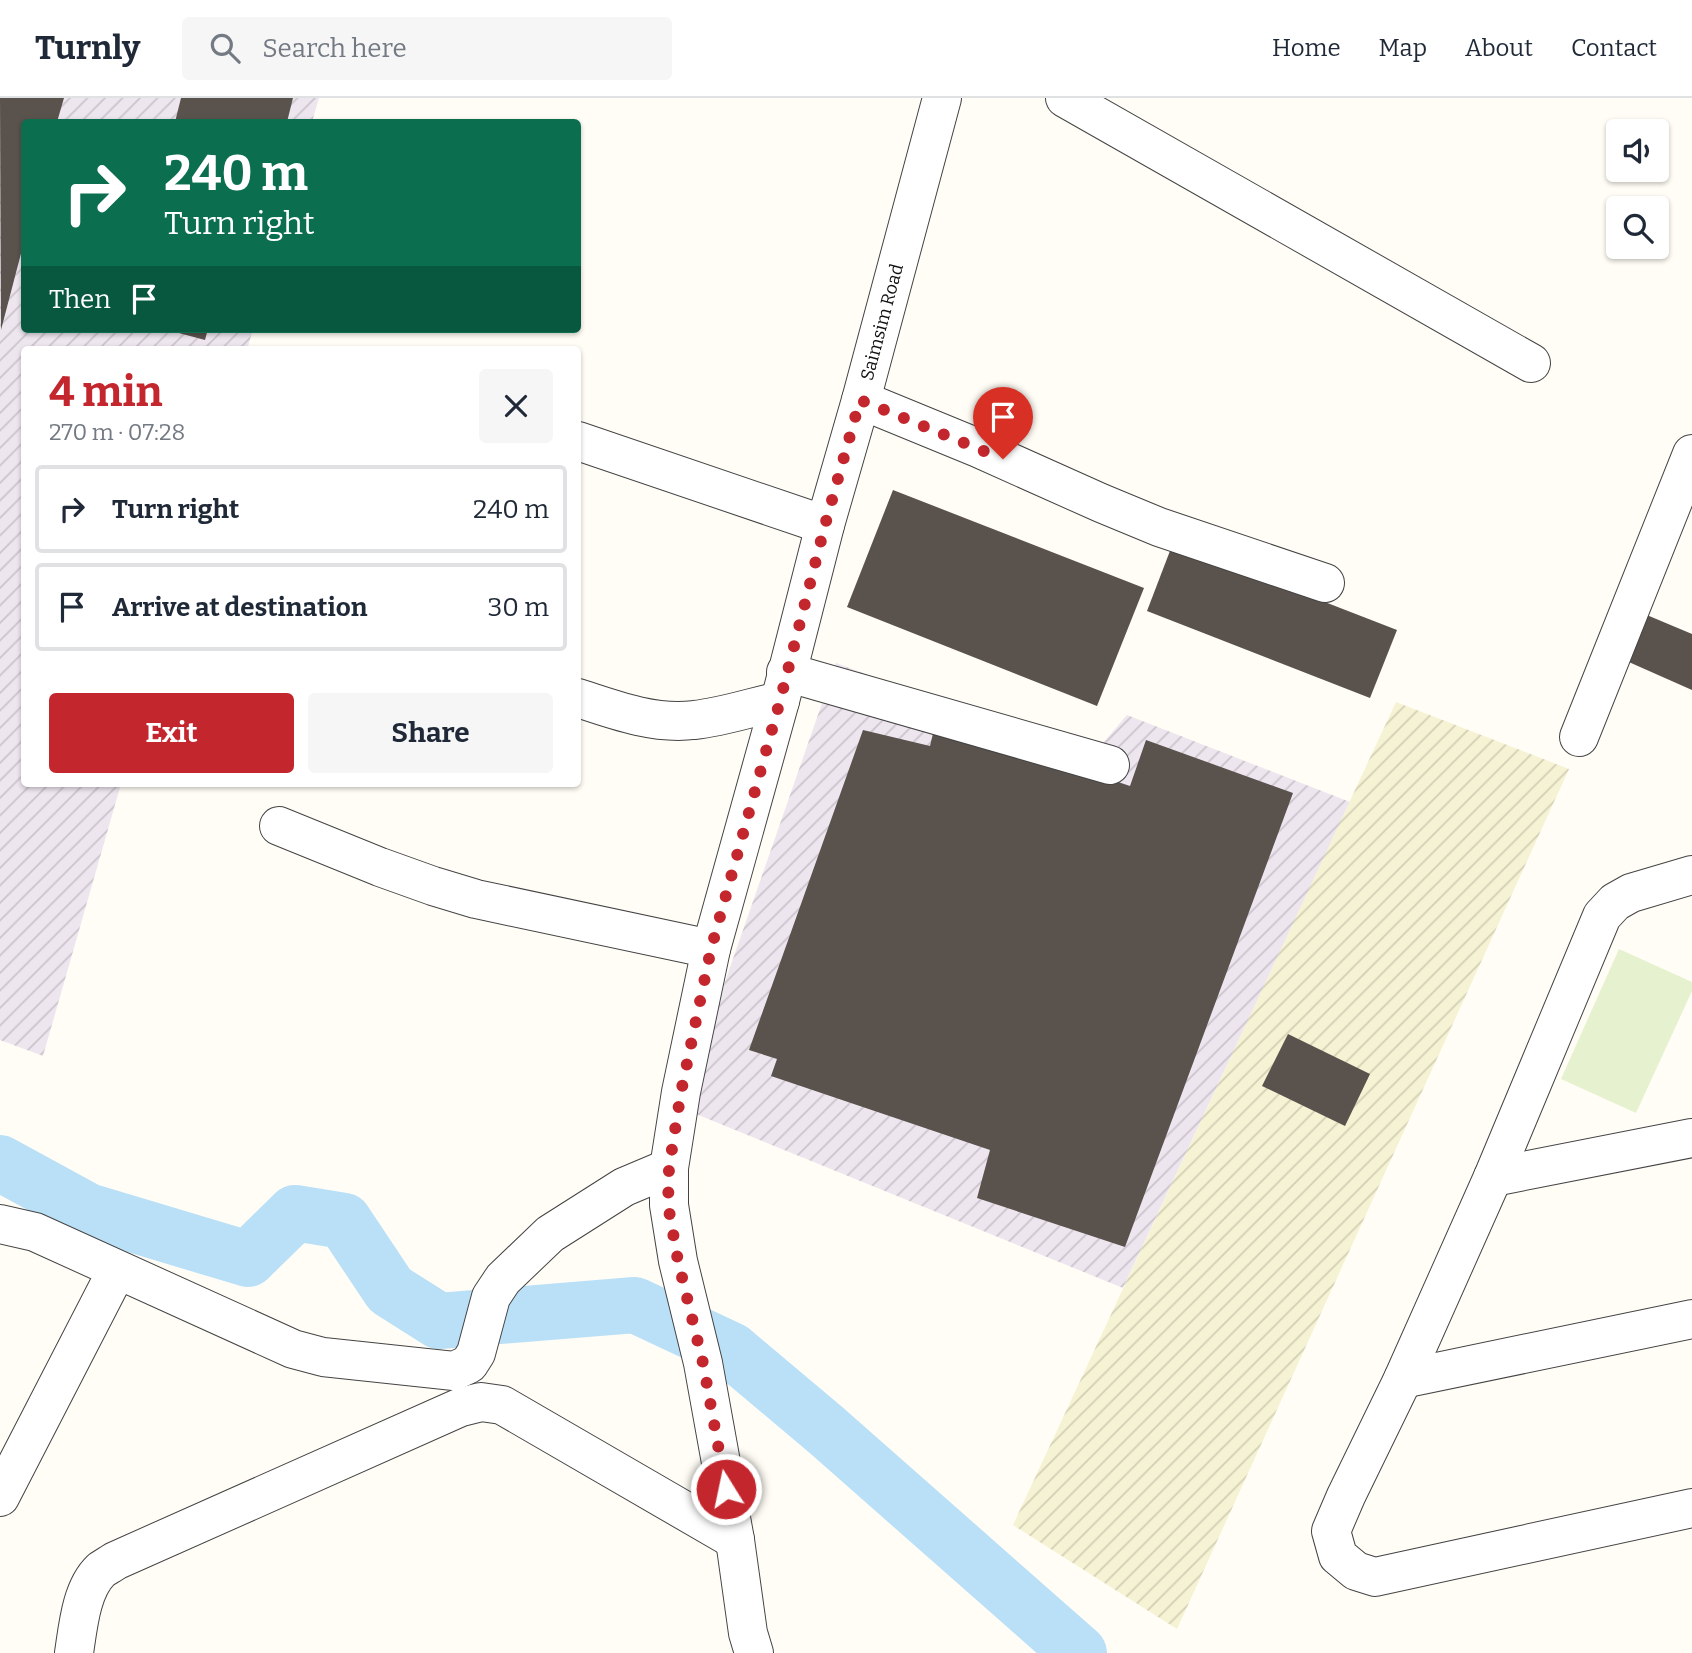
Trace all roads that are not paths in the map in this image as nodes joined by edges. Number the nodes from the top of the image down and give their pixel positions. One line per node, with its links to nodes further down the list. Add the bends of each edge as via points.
1 (943, 98): 4 (street, Saimsim Road)
2 (1065, 98): 3 (street)
3 (1531, 363)
4 (860, 400): 7 (street, Saimsim Road); 8 (street, via 1158,527)
5 (581, 442): 7 (street)
6 (1692, 454): 11 (street)
7 (825, 525): 9 (street, Saimsim Road)
8 (1325, 583)
9 (783, 686): 10 (street, via 693,720 655,720); 12 (street); 15 (street, Saimsim Road)
10 (581, 699)
11 (1578, 737)
12 (1110, 765)
13 (279, 826): 15 (street, via 476,899)
14 (1692, 875): 18 (street, via 1631,893 1602,916)
15 (711, 949): 17 (street, Saimsim Road)
16 (1692, 1138): 18 (street)
17 (669, 1168): 20 (street, via 624,1187 550,1234 503,1279 491,1297 476,1353 469,1364 454,1371 323,1357 293,1349); 25 (street, Saimsim Road, via 668,1205)
18 (1493, 1177): 22 (street)
19 (0, 1224): 20 (street, via 35,1233)
20 (117, 1270): 23 (street)
21 (1692, 1319): 22 (street)
22 (1404, 1379): 24 (street, via 1331,1531 1338,1556 1356,1571 1375,1577)
23 (0, 1497)
24 (1692, 1508)
25 (735, 1540): 26 (street, Saimsim Road); 27 (street, via 502,1405 481,1402 115,1561 101,1570 89,1589)
26 (749, 1646): 28 (street)
27 (74, 1653)
28 (785, 1653)

